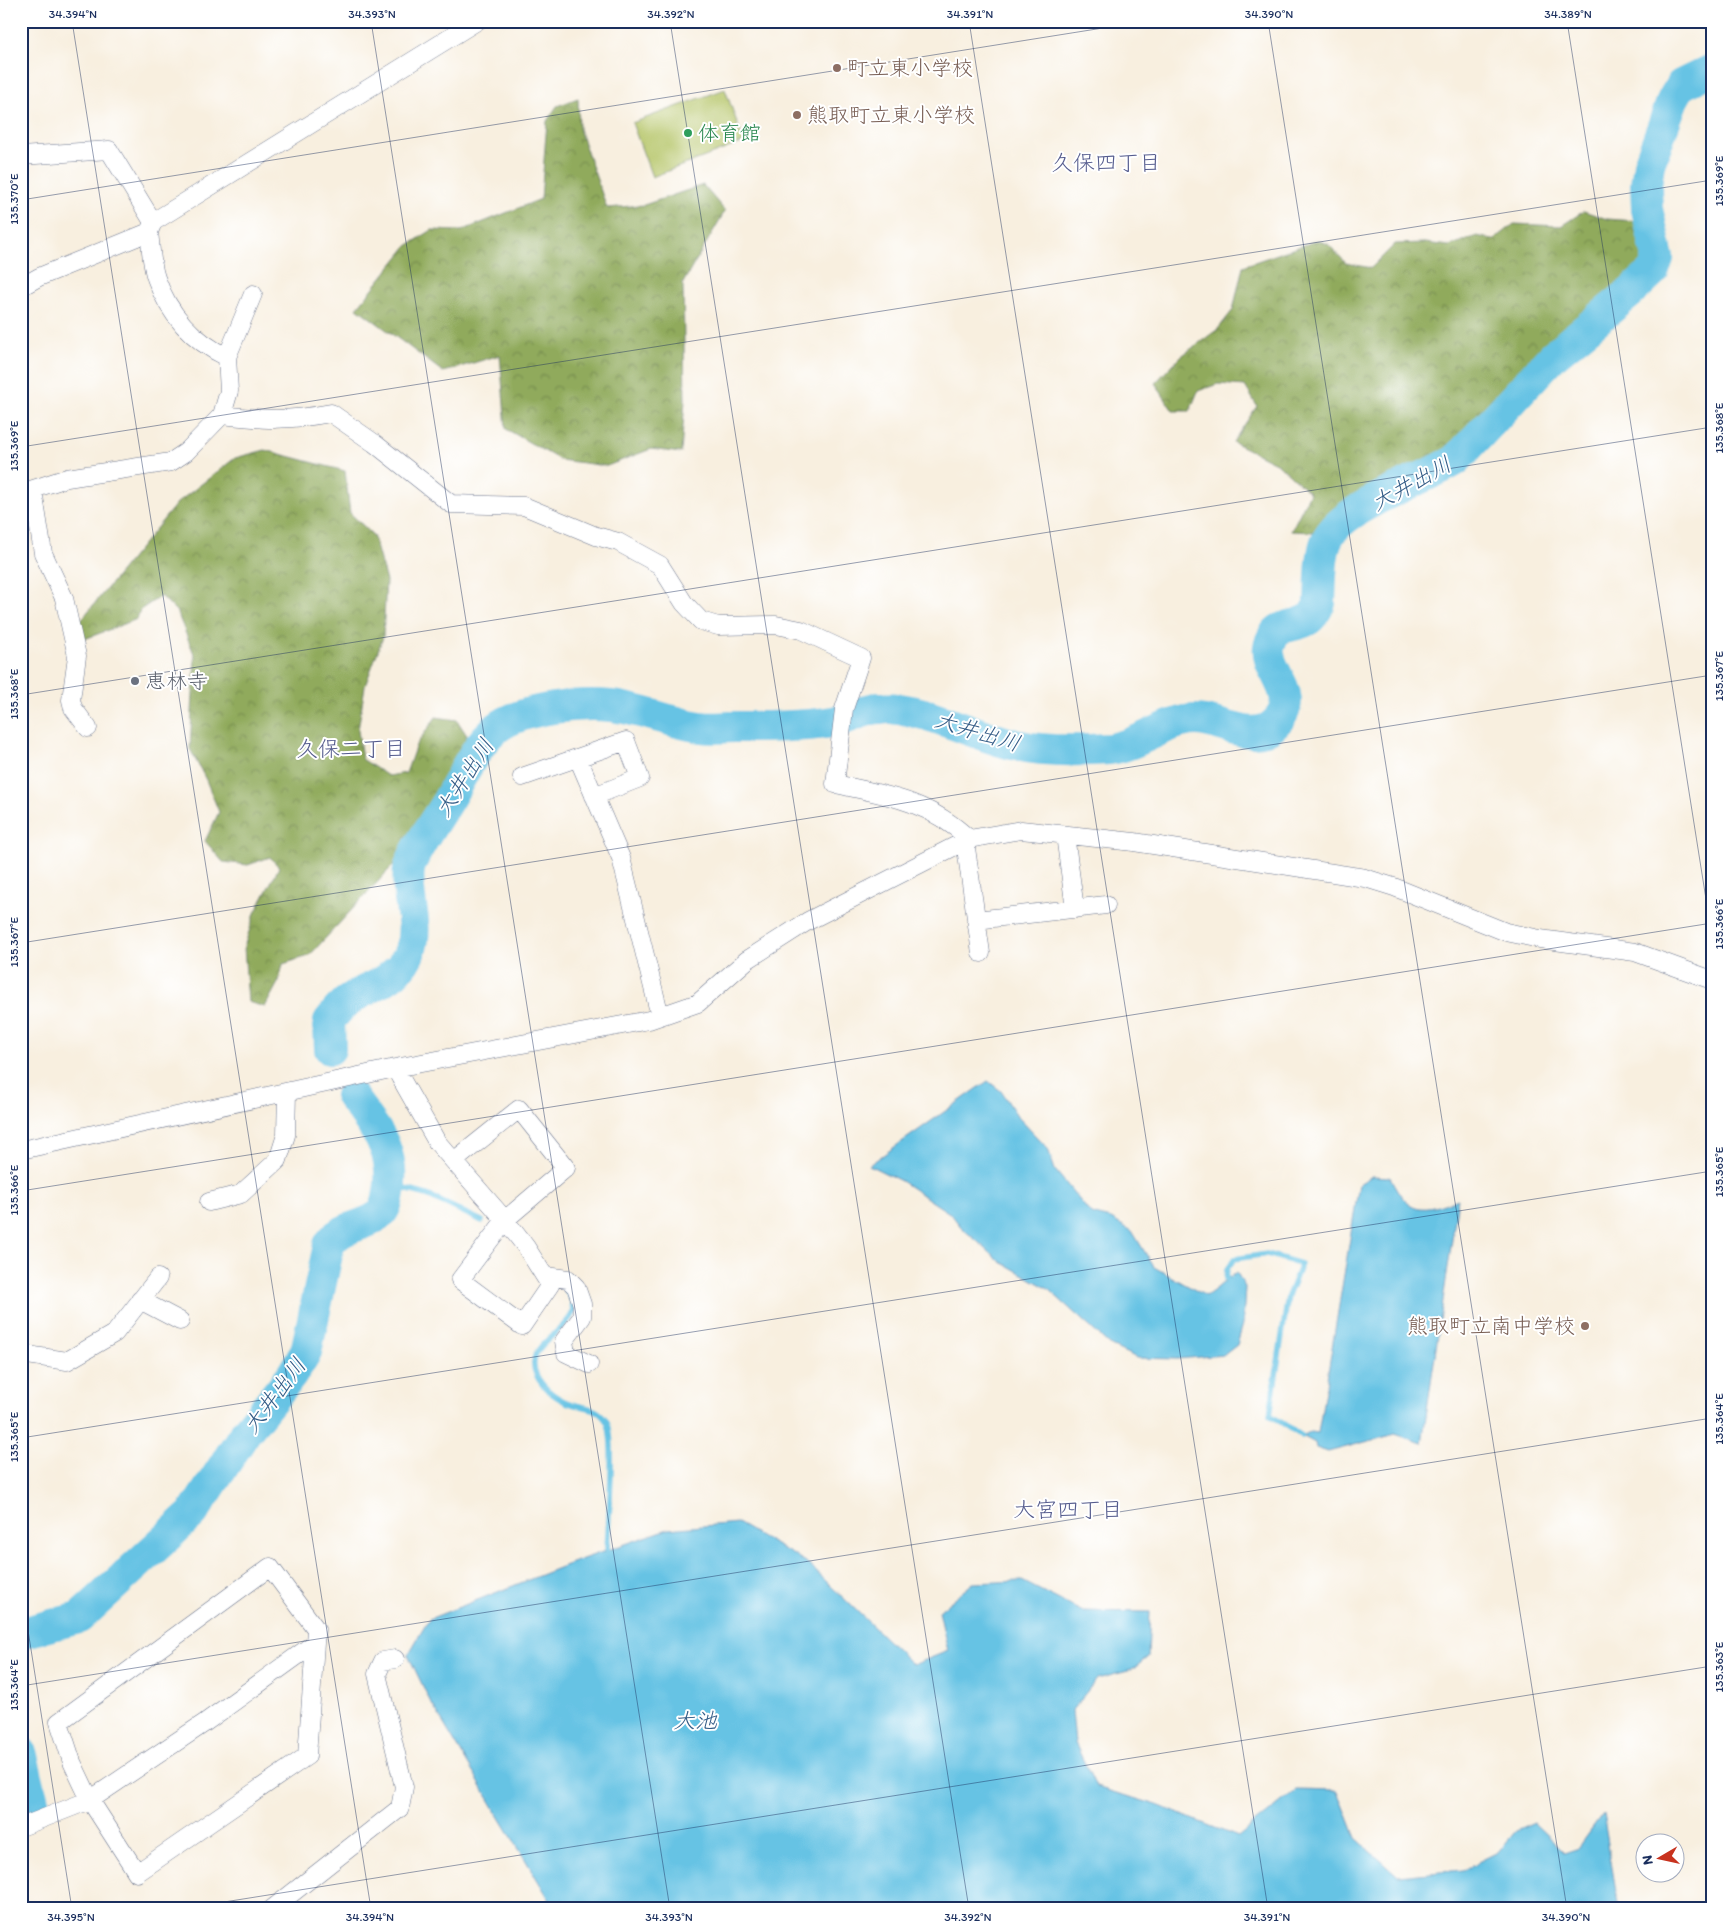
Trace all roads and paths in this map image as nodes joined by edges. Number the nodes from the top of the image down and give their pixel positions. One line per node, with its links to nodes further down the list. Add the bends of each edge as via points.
1 (477, 21): 3 (street)
2 (21, 156): 3 (street, via 109,150)
3 (151, 227): 4 (street); 6 (street, via 156,278 176,318 208,348)
4 (21, 287)
5 (253, 294): 6 (street)
6 (227, 357): 7 (street, via 229,391)
7 (222, 415): 8 (street, via 186,452 170,462 68,478); 14 (street, via 293,420 331,413 451,504 524,506 618,542 660,565 684,603 701,621 718,626 776,626 801,630 861,658 844,709 835,784 895,796 928,809 951,822)
8 (27, 492): 9 (street, via 43,553 64,598 75,646 76,670 71,700)
9 (88, 728)
10 (578, 758): 11 (street); 12 (street); 12 (street, via 626,741 640,778)
11 (522, 777)
12 (594, 796): 20 (street, via 621,858)
13 (1065, 835): 14 (street, via 1021,830); 16 (street); 19 (street, via 1134,842 1365,878 1506,932 1635,952)
14 (967, 840): 17 (street); 20 (street, via 808,921 747,960 698,1003)
15 (1106, 905): 16 (street)
16 (1075, 909): 17 (street)
17 (976, 920): 18 (street)
18 (981, 953)
19 (1712, 980)
20 (660, 1016): 21 (street)
21 (395, 1068): 22 (street); 24 (street, via 437,1142)
22 (287, 1092): 23 (street); 25 (street, via 286,1135 278,1160 241,1194)
23 (21, 1150)
24 (454, 1161): 26 (street); 26 (street, via 519,1109 566,1168)
25 (209, 1202)
26 (506, 1220): 27 (street); 27 (street, via 460,1280 522,1326 550,1285)
27 (545, 1276): 32 (street, via 568,1279 576,1287 582,1304 582,1317 564,1341 566,1353)
28 (158, 1278): 29 (street)
29 (140, 1300): 30 (street); 31 (street, via 115,1333 67,1361)
30 (180, 1321)
31 (21, 1354)
32 (589, 1364)
33 (315, 1643): 35 (street); 35 (street, via 307,1756 137,1873); 35 (street, via 316,1629 270,1568 59,1722 72,1762)
34 (395, 1659): 37 (street, via 383,1661 377,1674 404,1787 400,1808)
35 (90, 1800): 36 (street)
36 (21, 1827)
37 (272, 1909)

